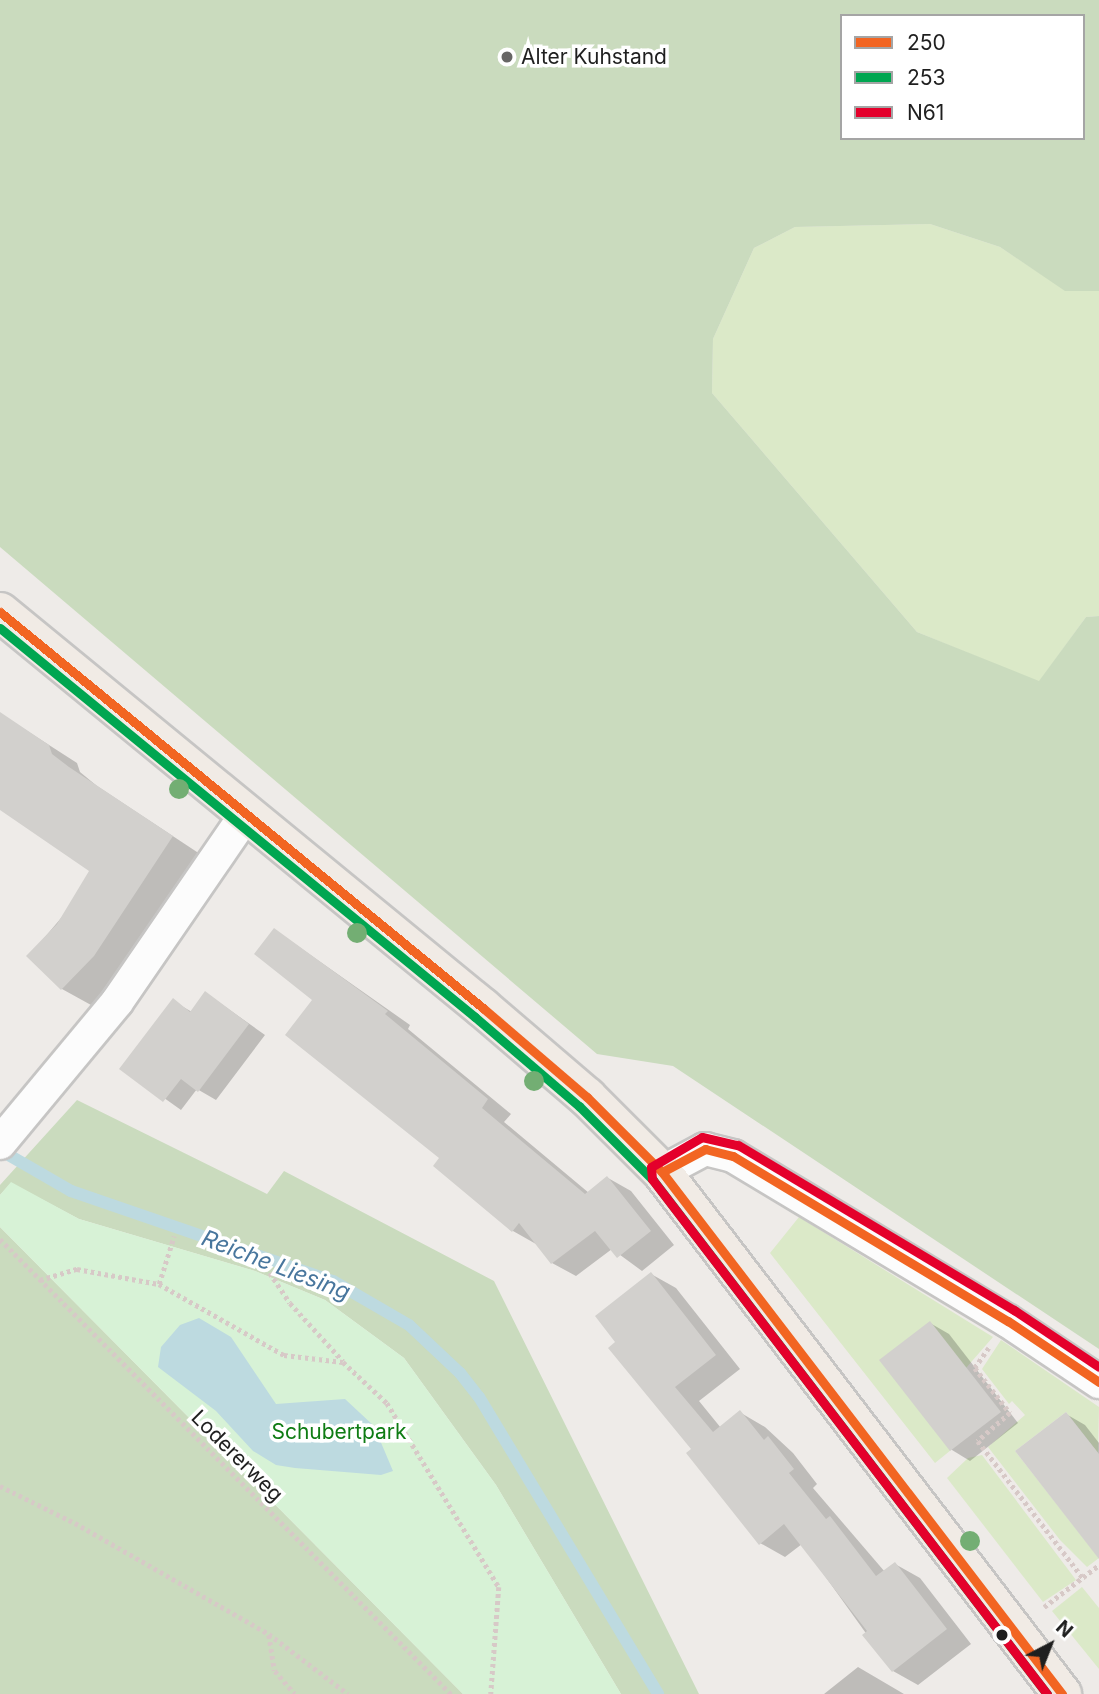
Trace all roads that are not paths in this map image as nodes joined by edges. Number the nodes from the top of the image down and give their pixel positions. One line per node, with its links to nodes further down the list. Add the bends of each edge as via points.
1 (0, 612): 2 (main road)
2 (247, 813): 3 (street, via 117,1002); 4 (main road, via 577,1088)
3 (0, 1143)
4 (662, 1172): 5 (street, via 705,1149 733,1156 1008,1321); 6 (main road)
5 (1099, 1382)
6 (1062, 1694)

